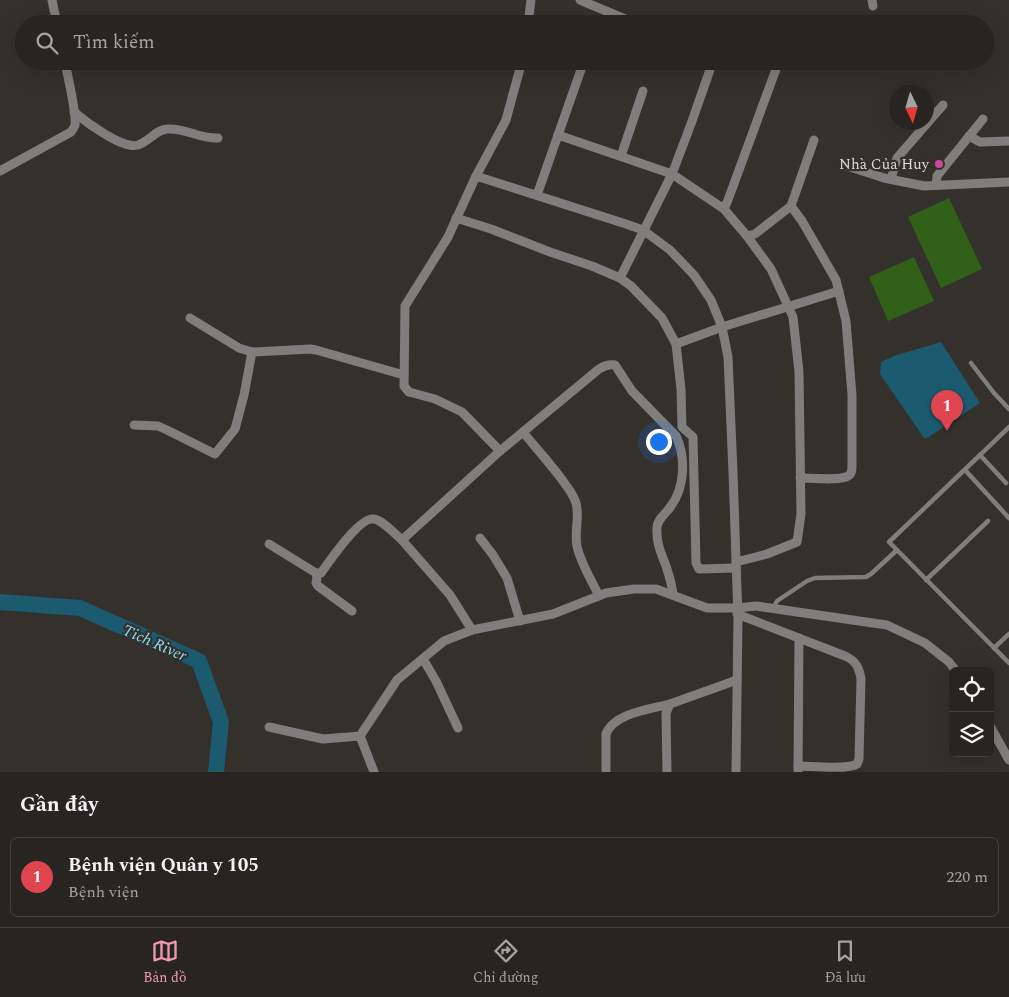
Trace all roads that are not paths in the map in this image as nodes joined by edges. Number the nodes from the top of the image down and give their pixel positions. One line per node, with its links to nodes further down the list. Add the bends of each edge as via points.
1 (52, 0): 4 (street)
2 (532, 0): 5 (street)
3 (580, 0): 6 (street)
4 (55, 15)
5 (530, 15)
6 (616, 15)
7 (67, 70): 14 (street)
8 (520, 70): 25 (street, via 506,120)
9 (581, 70): 16 (street)
10 (710, 70): 24 (street)
11 (776, 70): 31 (street)
12 (643, 91): 21 (street)
13 (943, 105): 26 (street, via 897,158)
14 (74, 112): 18 (street, via 108,136 133,146 138,146 162,129); 23 (street, via 71,132)
15 (982, 119): 17 (street)
16 (558, 135): 21 (street); 29 (street)
17 (969, 136): 20 (street, via 980,142); 28 (street, via 937,176)
18 (218, 138)
19 (814, 140): 30 (street)
20 (1009, 142)
21 (621, 156): 24 (street)
22 (847, 166): 26 (street)
23 (0, 171)
24 (672, 174): 31 (street); 33 (street)
25 (476, 176): 29 (street); 32 (street)
26 (891, 180): 28 (street)
27 (1009, 182): 28 (street)
28 (936, 185)
29 (537, 195): 33 (street)
30 (791, 206): 34 (street, via 755,234); 36 (street)
31 (724, 209): 34 (street)
32 (456, 218): 35 (street, via 491,228); 43 (street, via 448,237 405,306)
33 (643, 230): 35 (street); 39 (street, via 670,250 694,275 711,300)
34 (747, 236): 37 (street, via 771,270)
35 (620, 278): 40 (street, via 662,318)
36 (839, 290): 37 (street); 51 (street, via 846,320 852,395 851,473 841,479)
37 (788, 306): 39 (street); 51 (street, via 793,317 799,372)
38 (190, 318): 41 (street, via 239,348)
39 (722, 327): 40 (street); 59 (street, via 728,357)
40 (676, 344): 59 (street, via 682,427 693,437 696,563 699,569)
41 (252, 352): 43 (street, via 310,349); 45 (street, via 235,429 214,454 158,426)
42 (971, 363): 44 (lane)
43 (404, 375): 48 (street, via 404,386 409,392 435,399 462,412)
44 (1009, 409)
45 (134, 425)
46 (1009, 427): 49 (lane)
47 (522, 432): 48 (street); 62 (street, via 599,369 615,365 632,391 679,442 681,483 656,532); 63 (street, via 572,493 578,512 577,546)
48 (500, 451): 56 (street)
49 (980, 455): 50 (lane); 52 (lane)
50 (965, 470): 53 (lane); 58 (lane, via 889,542)
51 (800, 478): 59 (street, via 801,514 797,542)
52 (1006, 483)
53 (1009, 518)
54 (988, 521): 61 (lane)
55 (480, 538): 67 (street, via 507,578)
56 (402, 540): 60 (street, via 377,520 367,519 321,573); 68 (street, via 450,595)
57 (269, 544): 60 (street)
58 (897, 550): 61 (lane); 64 (lane, via 866,577 815,578 777,601)
59 (736, 565): 66 (street)
60 (316, 573): 65 (street, via 318,586)
61 (926, 580): 71 (lane)
62 (674, 595): 63 (street, via 656,589 634,589); 66 (street, via 707,608)
63 (599, 596): 67 (street, via 553,614)
64 (772, 609): 66 (street, via 756,606); 74 (street, via 887,625 925,643)
65 (352, 611)
66 (737, 611): 70 (street); 75 (street)
67 (520, 621): 68 (street)
68 (472, 630): 72 (street, via 444,642)
69 (1009, 634): 71 (lane)
70 (799, 638): 82 (street); 82 (street, via 851,659 860,671 861,679 857,764 852,767)
71 (994, 648): 73 (lane)
72 (423, 659): 78 (street); 80 (street, via 397,680)
73 (1009, 663)
74 (953, 667)
75 (737, 680): 76 (street); 86 (street)
76 (670, 704): 84 (street, via 614,722 606,734); 85 (street, via 666,713)
77 (269, 726): 80 (street, via 323,739)
78 (458, 728)
79 (994, 733): 81 (street)
80 (360, 736): 83 (street)
81 (1009, 760)
82 (798, 769)
83 (374, 772)
84 (606, 772)
85 (667, 772)
86 (736, 772)

